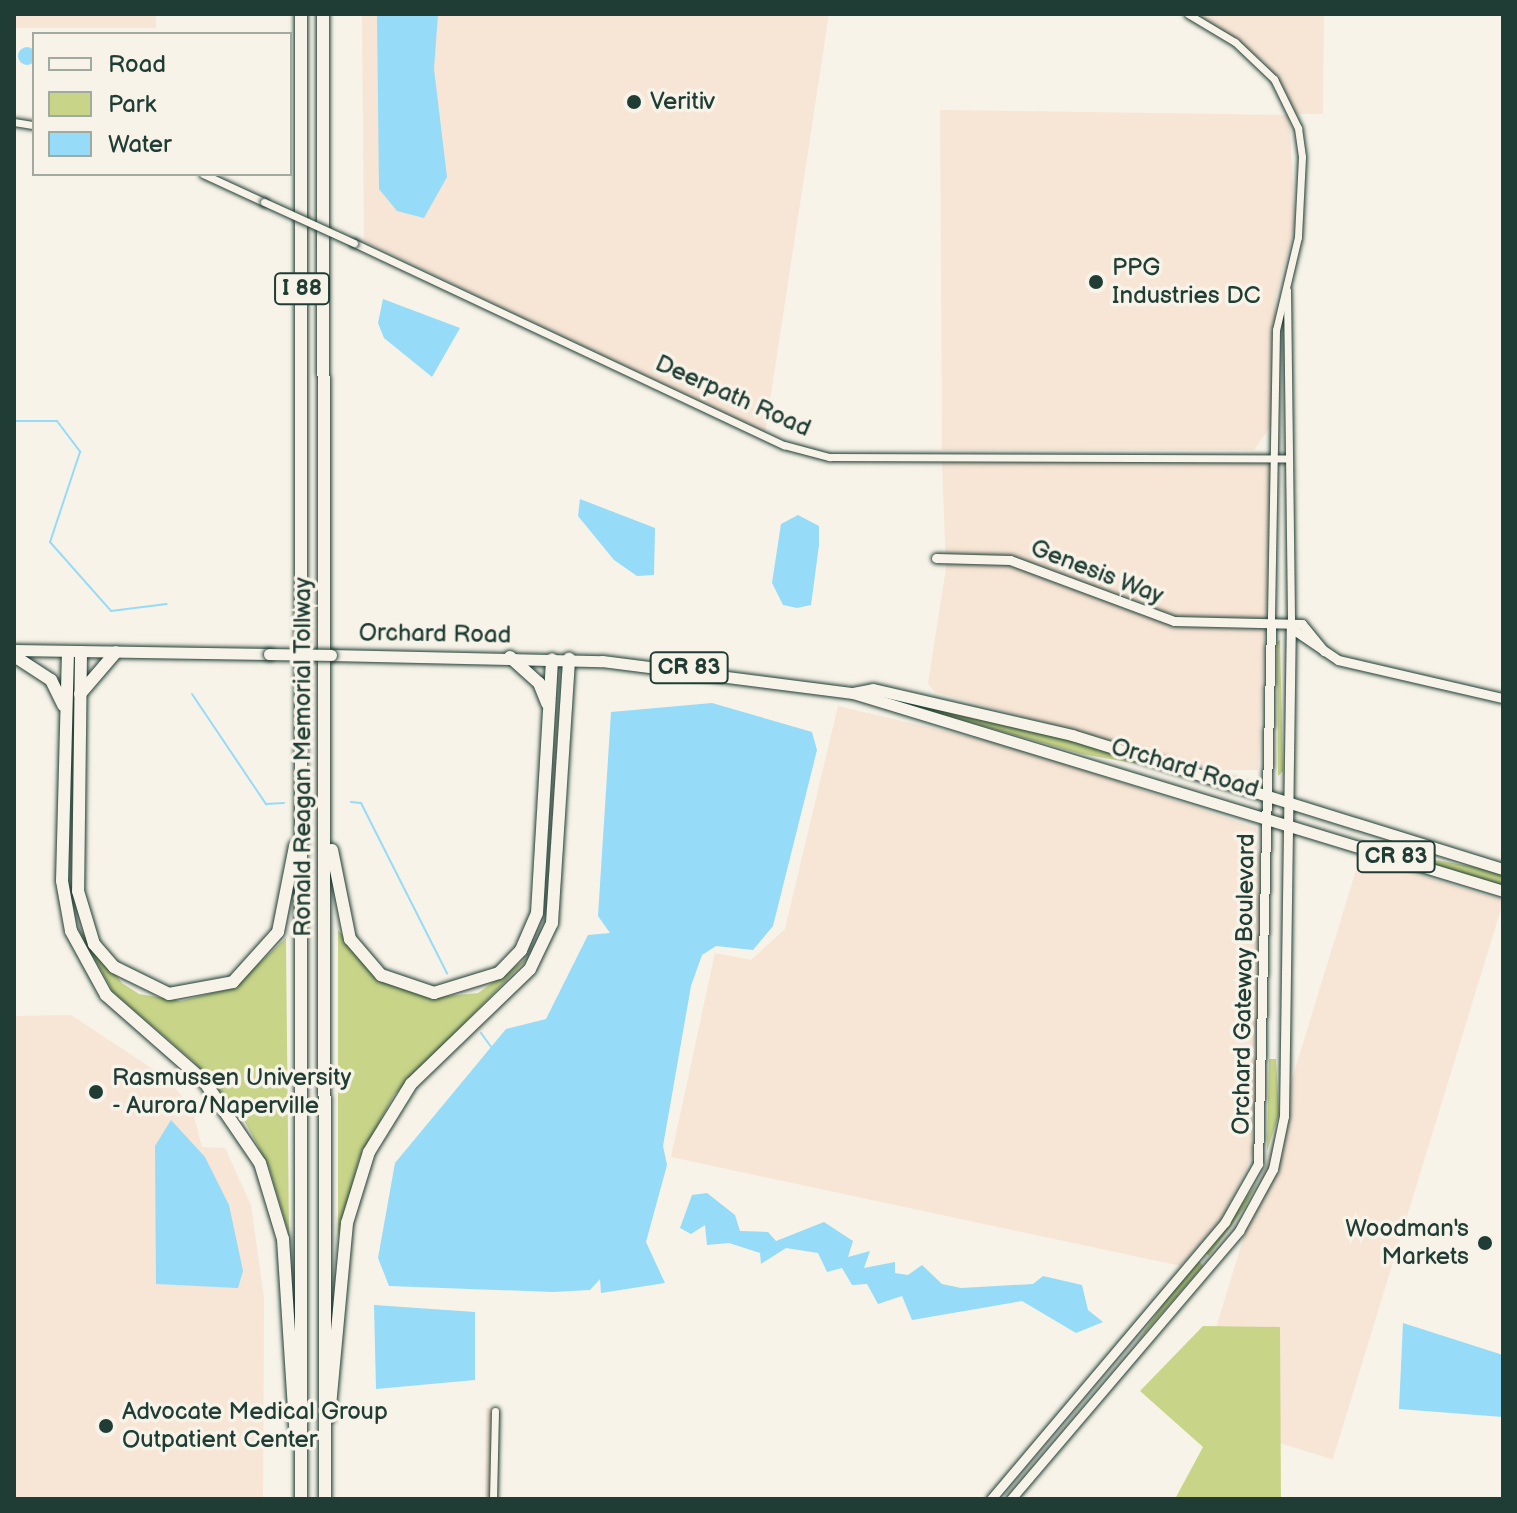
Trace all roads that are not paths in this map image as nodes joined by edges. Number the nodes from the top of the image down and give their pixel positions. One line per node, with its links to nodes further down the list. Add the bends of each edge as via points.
1 (301, 14): 25 (highway, Ronald Reagan Memorial Tollway / I 88)
2 (323, 14): 24 (highway, Ronald Reagan Memorial Tollway / I 88)
3 (1188, 14): 5 (street, Orchard Gateway Boulevard, via 1235,42 1274,79 1298,128 1303,205)
4 (207, 176): 6 (street, Deerpath Road, bridge, via 784,445 829,457)
5 (1287, 280): 6 (street, Orchard Gateway Boulevard, via 1276,330); 7 (street, Orchard Gateway Boulevard)
6 (1275, 458): 7 (street, Deerpath Road); 9 (street, Orchard Gateway Boulevard)
7 (1289, 459): 10 (street, Orchard Gateway Boulevard)
8 (936, 558): 9 (street, Genesis Way, via 1010,560 1174,621)
9 (1271, 626): 10 (street, Genesis Way); 22 (street, Orchard Gateway Boulevard)
10 (1291, 628): 19 (street, via 1324,651); 23 (street, Orchard Gateway Boulevard)
11 (74, 652): 12 (main road, Orchard Road / CR 83); 13 (main road, Orchard Road / CR 83); 18 (highway); 21 (highway)
12 (116, 652): 14 (main road, Orchard Road / CR 83, bridge); 18 (highway)
13 (14, 653): 21 (highway, via 51,680)
14 (510, 657): 15 (main road, Orchard Road / CR 83); 20 (highway, via 539,683)
15 (552, 659): 16 (main road, Orchard Road / CR 83); 20 (highway)
16 (569, 659): 17 (main road, Orchard Road / CR 83); 31 (highway, via 552,923 530,969 411,1084 369,1152 347,1223 335,1400)
17 (853, 693): 22 (main road, Orchard Road / CR 83, via 873,689 1058,731); 26 (main road, Orchard Road / CR 83)
18 (80, 694): 25 (highway, via 78,891 94,944 136,983 192,995 233,982 256,964 278,932)
19 (1503, 698)
20 (549, 709): 24 (highway, via 537,913 511,962 474,986 448,992 408,988 359,954 343,921)
21 (65, 712): 32 (highway, via 62,881 71,931 106,995 204,1081 260,1163 283,1239 291,1401)
22 (1268, 796): 23 (main road, Orchard Road / CR 83); 26 (street, Orchard Gateway Boulevard)
23 (1289, 802): 27 (street, Orchard Gateway Boulevard); 28 (main road, Orchard Road / CR 83)
24 (325, 803): 31 (highway, Ronald Reagan Memorial Tollway / I 88)
25 (301, 815): 32 (highway, Ronald Reagan Memorial Tollway / I 88)
26 (1268, 817): 27 (main road, Orchard Road / CR 83); 36 (street, Orchard Gateway Boulevard, via 1264,1121 1253,1176 1225,1222)
27 (1289, 824): 29 (main road, Orchard Road / CR 83); 37 (street, Orchard Gateway Boulevard, via 1284,1116 1264,1192)
28 (1503, 869)
29 (1503, 891)
30 (495, 1411): 35 (street)
31 (325, 1428): 34 (highway, Ronald Reagan Memorial Tollway / I 88)
32 (301, 1457): 33 (highway, Ronald Reagan Memorial Tollway / I 88)
33 (301, 1499)
34 (325, 1499)
35 (493, 1499)
36 (991, 1499)
37 (1011, 1499)

